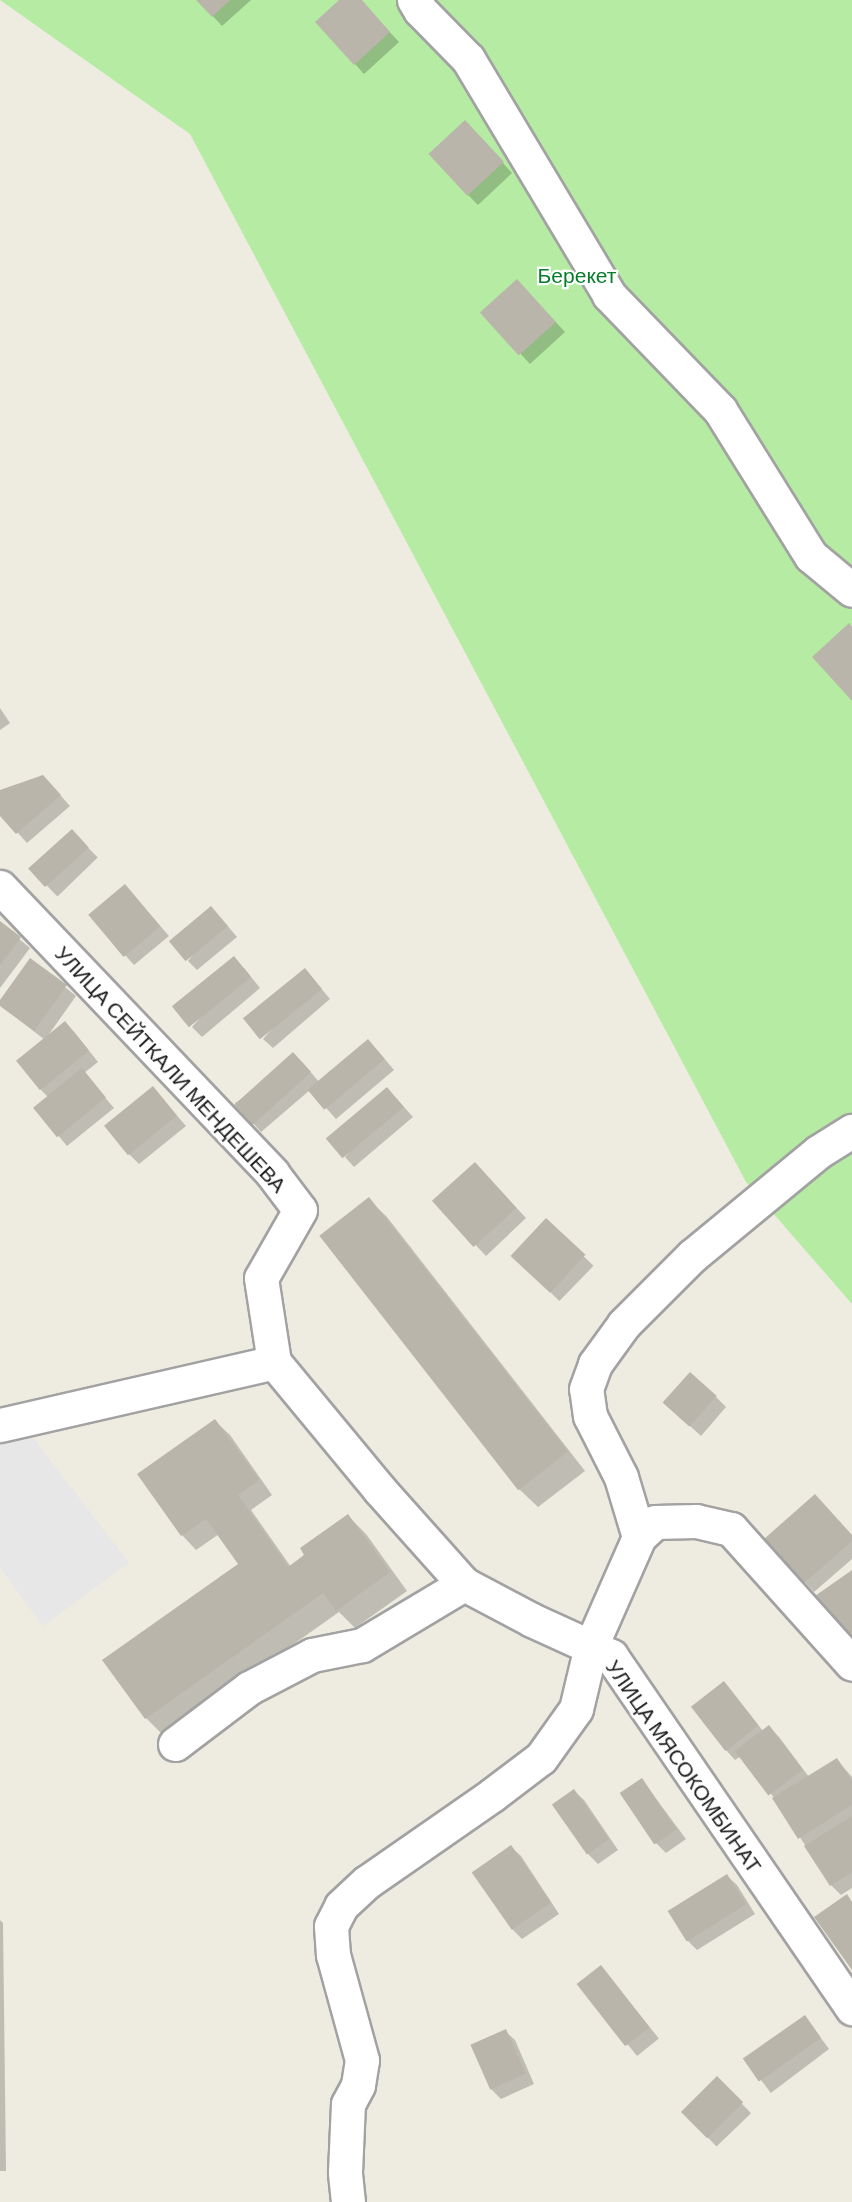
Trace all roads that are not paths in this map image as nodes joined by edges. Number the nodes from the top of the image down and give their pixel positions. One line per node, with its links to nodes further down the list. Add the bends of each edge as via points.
1 (414, 0): 2 (street, via 468,59 609,295 720,410 811,556)
2 (852, 590)
3 (0, 887): 5 (street, УЛИЦА СЕЙТКАЛИ МЕНДЕШЕВА, via 273,1173 300,1210 261,1278)
4 (852, 1131): 7 (street, via 818,1152 693,1256 624,1324 596,1364 586,1389 590,1416 621,1477)
5 (274, 1362): 6 (street); 8 (street)
6 (0, 1425)
7 (639, 1537): 9 (street); 10 (street, via 655,1522 696,1521 731,1529)
8 (464, 1584): 9 (street, УЛИЦА МЯСОКОМБИНАТ); 11 (street, via 362,1645 312,1655 249,1688)
9 (591, 1646): 12 (street, УЛИЦА МЯСОКОМБИНАТ, via 611,1656); 13 (street, via 576,1709 541,1758 367,1882 341,1906 332,1926 333,1954 362,2060 358,2085 348,2104)
10 (852, 1664)
11 (175, 1744)
12 (852, 2008)
13 (348, 2202)

